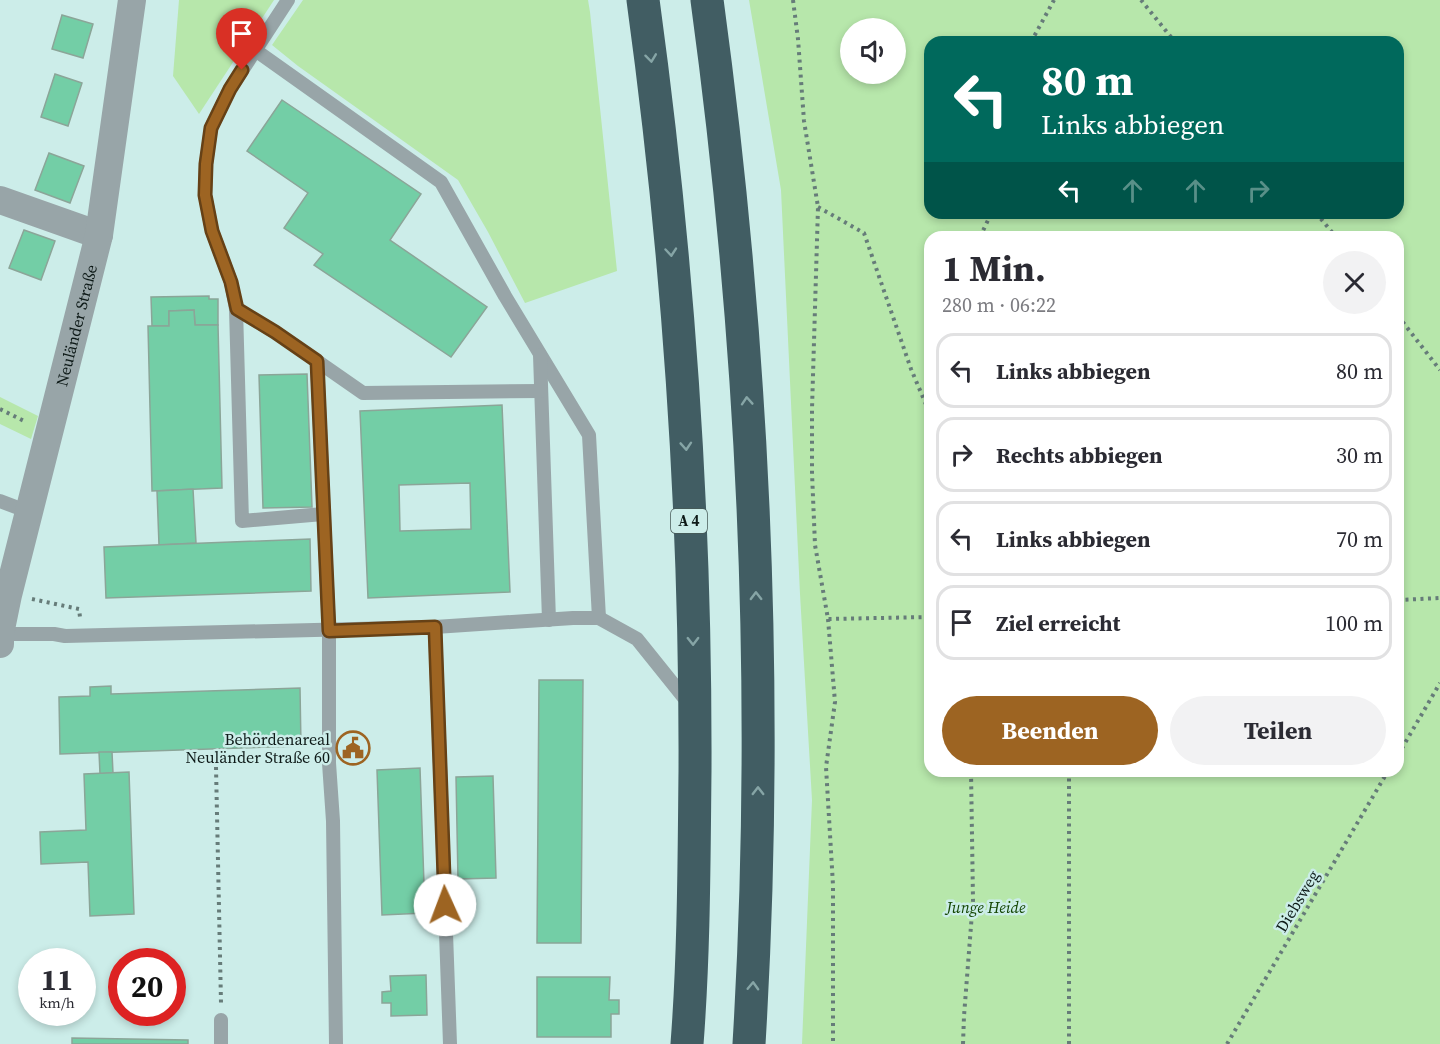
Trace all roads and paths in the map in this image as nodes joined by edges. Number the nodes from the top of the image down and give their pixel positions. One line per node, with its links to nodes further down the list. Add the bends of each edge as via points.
1 (132, 0): 15 (street, Neuländer Straße)
2 (288, 0): 10 (lane)
3 (643, 0): 39 (highway, A 4, one-way to 39, via 678,322)
4 (707, 0): 50 (highway, one-way to 4, via 757,850 755,555 739,284)
5 (793, 0): 12 (path, via 804,121)
6 (1053, 0): 8 (path)
7 (1141, 0): 9 (path)
8 (1034, 36)
9 (1170, 36)
10 (255, 50): 16 (lane, via 211,128 206,164 208,213); 18 (lane, via 441,182)
11 (0, 200): 15 (street)
12 (818, 207): 22 (path, via 864,233); 31 (path, via 813,473 815,545)
13 (1321, 219): 14 (path)
14 (1331, 231)
15 (99, 235): 24 (street, Neuländer Straße)
16 (237, 309): 19 (lane); 25 (lane, via 242,520)
17 (1404, 324): 20 (path)
18 (539, 353): 21 (lane); 30 (lane, via 589,435)
19 (317, 361): 21 (lane, via 363,393); 25 (lane)
20 (1440, 370)
21 (541, 391): 32 (lane)
22 (924, 400)
23 (0, 501): 24 (lane)
24 (29, 512): 26 (street, Neuländer Straße)
25 (323, 514): 34 (lane)
26 (4, 595): 35 (street, Neuländer Straße); 36 (path, via 79,609)
27 (1440, 598): 28 (path)
28 (1404, 600)
29 (924, 617): 31 (path)
30 (599, 618): 32 (lane); 39 (lane, via 637,639)
31 (828, 619): 51 (path, via 835,702 826,767 833,885)
32 (549, 620): 33 (lane)
33 (435, 627): 34 (lane); 48 (lane)
34 (329, 631): 36 (lane); 47 (lane)
35 (0, 634): 36 (lane); 37 (street, Neuländer Straße)
36 (83, 635)
37 (0, 644)
38 (1440, 683): 40 (path)
39 (695, 711): 49 (highway, A 4)
40 (1404, 744)
41 (216, 767): 45 (path)
42 (971, 777): 52 (path, via 973,900)
43 (1069, 777): 53 (path)
44 (1384, 777): 54 (path, Diebsweg)
45 (221, 1020): 46 (lane)
46 (221, 1044)
47 (336, 1044)
48 (450, 1044)
49 (687, 1044)
50 (749, 1044)
51 (833, 1044)
52 (963, 1044)
53 (1069, 1044)
54 (1227, 1044)

